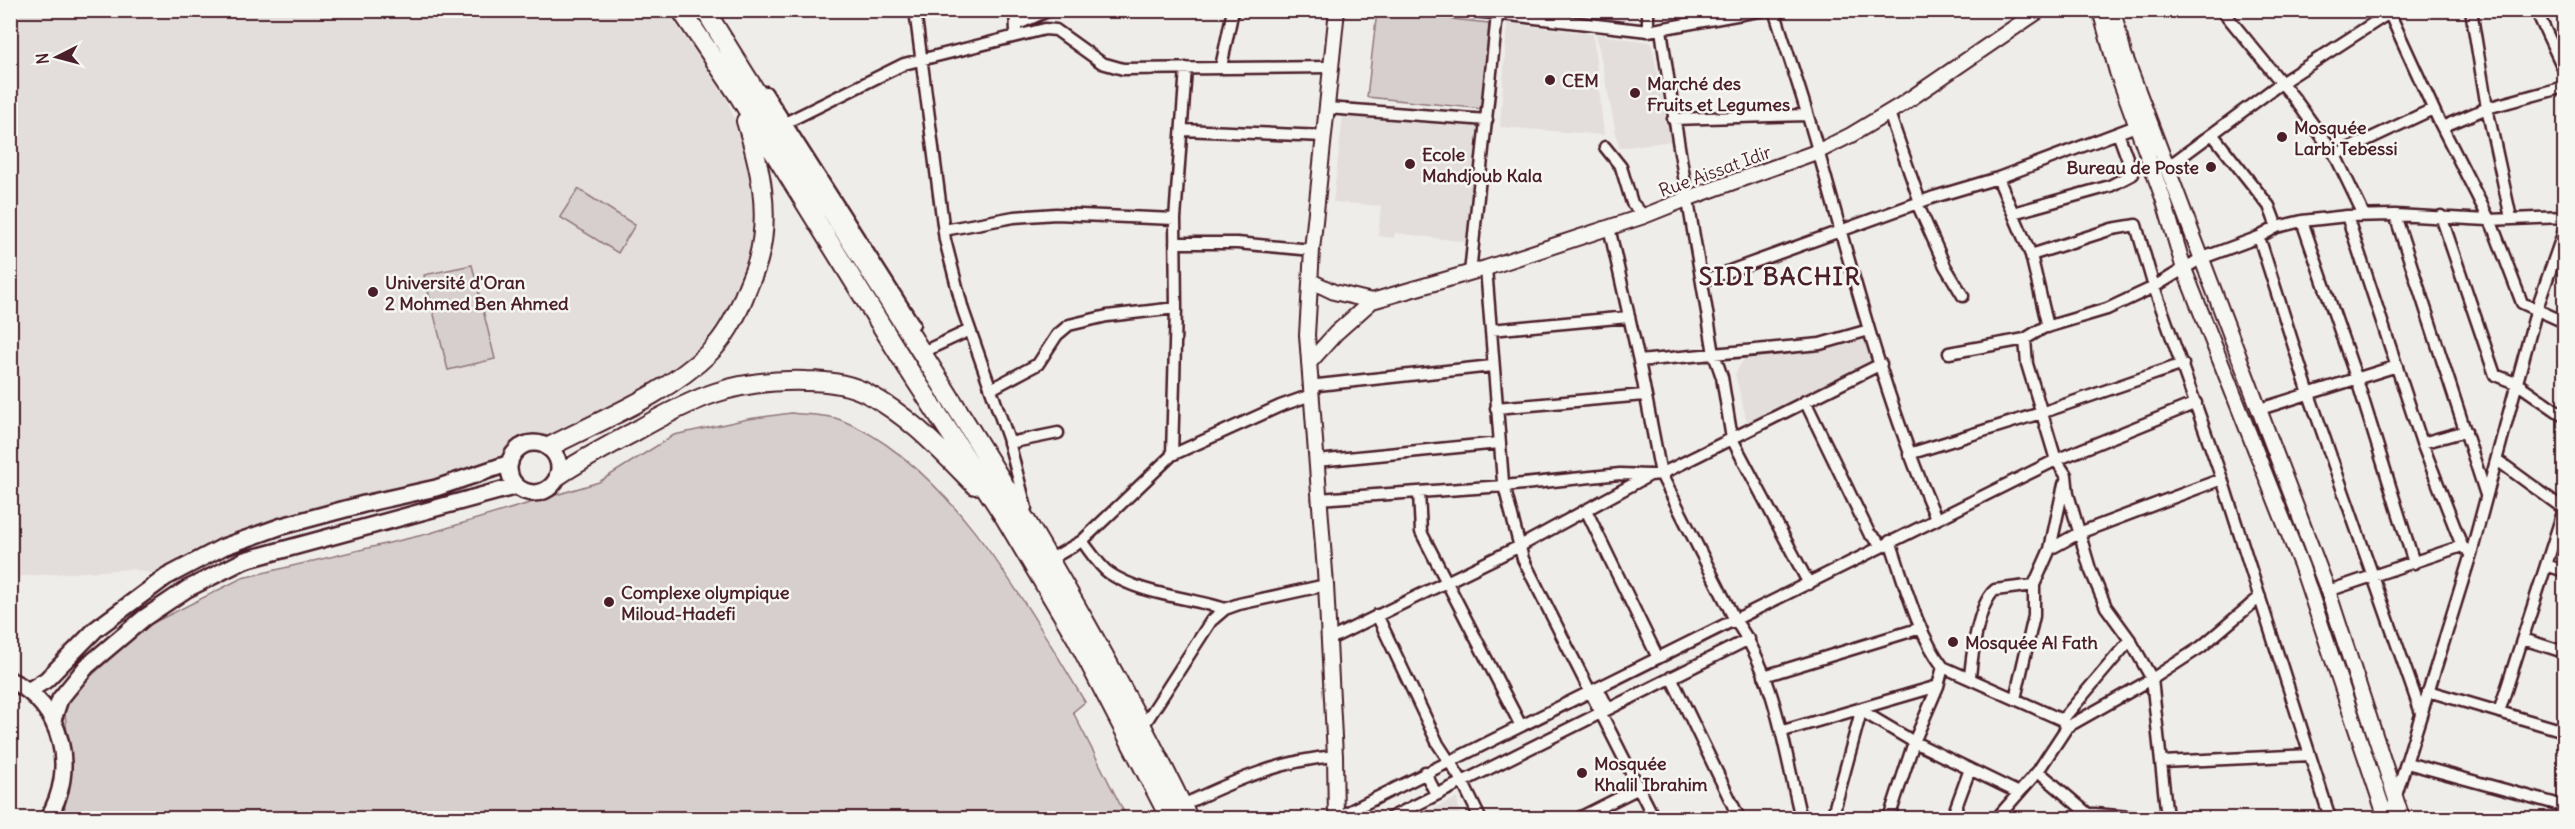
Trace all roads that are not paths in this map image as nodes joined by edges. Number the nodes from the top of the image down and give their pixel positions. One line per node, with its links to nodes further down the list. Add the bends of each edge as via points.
1 (681, 10): 32 (highway)
2 (705, 10): 203 (highway, via 1015,504)
3 (711, 10): 40 (street)
4 (915, 10): 25 (street)
5 (1015, 10): 21 (street)
6 (1050, 10): 21 (street)
7 (1233, 10): 26 (street)
8 (1337, 10): 27 (street)
9 (1466, 10): 20 (street)
10 (1648, 10): 23 (street)
11 (1764, 10): 22 (street)
12 (1774, 10): 37 (street)
13 (2040, 10): 36 (street, Rue Aissat Idir)
14 (2100, 10): 41 (street)
15 (2113, 10): 50 (street, via 2124,54)
16 (2222, 10): 30 (street)
17 (2471, 10): 34 (street)
18 (2536, 10): 29 (street)
19 (2388, 12): 30 (street); 35 (street)
20 (1497, 15): 23 (street); 39 (street)
21 (1016, 25): 24 (street)
22 (1661, 29): 23 (street); 38 (street)
23 (1648, 31)
24 (1017, 37): 25 (street); 28 (street, via 1050,28 1113,67)
25 (921, 59): 40 (street); 67 (street)
26 (1221, 67): 27 (street); 28 (street)
27 (1331, 67): 33 (street)
28 (1186, 68): 43 (street)
29 (2565, 70)
30 (2281, 83): 45 (street); 49 (street)
31 (2565, 87): 34 (street)
32 (738, 96): 119 (highway, via 759,165 764,212 758,259 732,322 710,352 679,376); 138 (highway)
33 (1327, 108): 39 (street); 46 (street)
34 (2487, 108): 42 (street); 60 (street)
35 (2433, 109): 42 (street); 49 (street)
36 (1889, 112): 48 (street, Rue Aissat Idir); 53 (street)
37 (1807, 115): 38 (street); 48 (street)
38 (1673, 119): 52 (street)
39 (1487, 120): 77 (street)
40 (787, 122): 92 (street)
41 (2136, 126): 44 (street); 76 (street)
42 (2442, 127): 63 (street)
43 (1182, 130): 46 (street); 62 (street)
44 (2118, 133): 51 (street); 54 (street, via 2133,174 2110,186)
45 (2213, 135): 50 (street); 66 (street, via 2270,206)
46 (1324, 136): 72 (street)
47 (1605, 147): 57 (street, via 1621,167 1632,202)
48 (1819, 151): 52 (street, Rue Aissat Idir); 68 (street)
49 (2335, 155): 55 (street)
50 (2166, 168): 74 (street)
51 (1998, 178): 53 (street); 54 (street)
52 (1689, 198): 57 (street, Rue Aissat Idir); 79 (street)
53 (1919, 203): 68 (street); 81 (street, via 1945,266)
54 (2013, 213): 73 (street)
55 (2364, 215): 56 (street); 58 (street)
56 (2395, 215): 59 (street); 113 (street)
57 (1644, 216): 65 (street, Rue Aissat Idir)
58 (2347, 216): 64 (street); 100 (street)
59 (2441, 216): 63 (street); 102 (street, via 2495,375)
60 (2511, 218): 61 (street); 63 (street)
61 (2565, 218)
62 (1175, 219): 67 (street, via 1056,214); 71 (street)
63 (2488, 220): 84 (street, via 2522,303)
64 (2302, 221): 66 (street); 101 (street)
65 (1608, 227): 75 (street, Rue Aissat Idir); 85 (street)
66 (2277, 227): 70 (street)
67 (944, 230): 88 (street)
68 (1840, 231): 79 (street); 90 (street)
69 (2565, 231): 84 (street)
70 (2259, 237): 74 (street); 105 (street)
71 (1175, 243): 72 (street, via 1237,243); 83 (street)
72 (1312, 250): 78 (street)
73 (2031, 255): 80 (street, via 2134,224); 87 (street)
74 (2200, 259): 76 (street); 110 (street)
75 (1486, 268): 77 (street, Rue Aissat Idir); 89 (street)
76 (2184, 268): 80 (street); 222 (street, via 2301,565)
77 (1470, 273): 82 (street, Rue Aissat Idir)
78 (1311, 281): 82 (street, via 1334,292); 96 (street)
79 (1702, 281): 94 (street)
80 (2154, 287): 87 (street, via 2107,309); 98 (street)
81 (1963, 296)
82 (1372, 301): 96 (street)
83 (1176, 308): 103 (street, via 1069,325 1056,335 1038,364); 121 (street)
84 (2537, 308): 86 (street); 102 (street)
85 (1628, 317): 89 (street); 95 (street)
86 (2565, 322)
87 (2048, 327): 91 (street)
88 (970, 330): 92 (street); 103 (street)
89 (1491, 330): 99 (street)
90 (1869, 330): 94 (street, via 1820,344); 97 (street)
91 (2025, 339): 93 (street); 111 (street, via 2027,364)
92 (929, 349): 135 (street)
93 (1949, 353)
94 (1714, 354): 95 (street); 115 (street, via 1722,377)
95 (1639, 361): 106 (street)
96 (1309, 363): 104 (street)
97 (1881, 364): 107 (street); 120 (street)
98 (2183, 364): 108 (street); 111 (street)
99 (1492, 366): 104 (street); 109 (street)
100 (2397, 366): 101 (street); 116 (street)
101 (2356, 380): 105 (street); 147 (street)
102 (2518, 384): 112 (street); 123 (street)
103 (991, 389): 117 (street)
104 (1310, 391): 121 (street); 124 (street)
105 (2309, 394): 110 (street); 150 (street)
106 (1644, 395): 109 (street); 126 (street)
107 (1805, 401): 115 (street); 142 (street, via 1869,533)
108 (2196, 403): 122 (street); 129 (street)
109 (1496, 408): 118 (street)
110 (2260, 409): 155 (street)
111 (2041, 413): 120 (street); 122 (street)
112 (2565, 416)
113 (2466, 431): 116 (street); 133 (street)
114 (1058, 433): 117 (street)
115 (1732, 440): 126 (street); 152 (street)
116 (2422, 442): 145 (street)
117 (1009, 443): 135 (street)
118 (1499, 443): 124 (street); 131 (street)
119 (549, 447): 125 (main road, via 537,442 525,444); 127 (main road, via 557,456)
120 (1909, 454): 139 (street)
121 (1172, 455): 141 (street)
122 (2056, 460): 128 (street); 139 (street)
123 (2497, 460): 133 (street); 136 (street)
124 (1317, 461): 134 (street)
125 (510, 463): 130 (main road, via 510,476); 175 (main road, via 436,489 282,526 223,547 166,577 96,629 46,680)
126 (1655, 474): 131 (street); 137 (street); 159 (street)
127 (559, 475): 130 (main road, via 552,486 541,492 528,492); 138 (highway, via 661,416 714,392 775,380 825,381 865,392 912,421)
128 (2066, 475): 140 (street); 144 (street)
129 (2222, 479): 140 (street); 156 (street)
130 (517, 486): 182 (main road, via 245,560 187,589 144,618 87,666 60,699)
131 (1504, 486): 132 (street); 143 (street)
132 (1419, 492): 134 (street); 151 (street, via 1421,532)
133 (2486, 495): 145 (street)
134 (1318, 499): 153 (street)
135 (1026, 508): 146 (street)
136 (2565, 509): 148 (street)
137 (1586, 510): 143 (street); 166 (street)
138 (1004, 516): 208 (highway, via 1077,639)
139 (1936, 518): 142 (street)
140 (2079, 533): 144 (street); 164 (street, via 2106,607)
141 (1082, 541): 146 (street); 157 (street, via 1107,572 1123,581 1144,590)
142 (1886, 543): 152 (street); 160 (street)
143 (1520, 546): 151 (street); 174 (street, via 1523,559)
144 (2050, 549): 154 (street)
145 (2467, 550): 147 (street); 176 (street)
146 (1056, 556): 183 (street)
147 (2414, 563): 150 (street)
148 (2546, 565): 149 (street); 162 (street)
149 (2565, 571)
150 (2372, 577): 155 (street); 181 (street)
151 (1447, 582): 158 (street); 185 (street)
152 (1809, 584): 159 (street)
153 (1326, 585): 157 (street); 163 (street)
154 (2034, 585): 170 (street, via 1995,590 1991,594 1984,605); 177 (street, via 2034,616)
155 (2328, 591): 201 (street)
156 (2260, 597): 171 (street, via 2201,647); 189 (street)
157 (1225, 609): 183 (street, via 1211,621)
158 (1377, 615): 163 (street); 191 (street)
159 (1735, 620): 161 (street); 166 (street)
160 (1921, 628): 167 (street); 168 (street)
161 (1749, 639): 168 (street); 169 (street)
162 (2523, 639): 165 (street); 180 (street)
163 (1328, 640): 190 (street)
164 (2130, 640): 171 (street); 184 (street)
165 (2565, 652)
166 (1658, 658): 174 (street)
167 (1943, 667): 170 (street); 173 (street)
168 (1764, 676): 186 (street)
169 (1671, 677): 178 (street); 214 (street)
170 (1970, 677): 177 (street)
171 (2152, 678): 184 (street); 192 (street)
172 (10, 680): 175 (main road)
173 (1938, 686): 179 (street); 188 (street)
174 (1594, 690): 178 (street); 185 (street)
175 (28, 691): 182 (main road)
176 (2428, 691): 180 (street); 181 (street)
177 (2014, 699): 184 (street)
178 (1604, 710): 197 (street); 198 (street)
179 (1860, 710): 186 (street); 188 (street); 215 (street)
180 (2499, 712): 187 (street)
181 (2421, 713): 193 (street)
182 (53, 720): 206 (main road, via 64,753 64,770 57,802)
183 (1147, 720): 203 (street)
184 (2065, 723): 195 (street)
185 (1521, 726): 191 (street)
186 (1783, 730): 204 (street)
187 (2565, 730)
188 (1914, 742): 194 (street); 216 (street)
189 (2310, 755): 192 (street); 221 (street)
190 (1335, 756): 203 (street, via 1311,758 1237,780); 207 (street)
191 (1448, 761): 196 (street); 197 (street)
192 (2162, 762): 220 (street)
193 (2408, 763): 201 (street); 202 (street)
194 (1970, 769): 199 (street); 217 (street)
195 (2038, 771): 199 (street); 205 (street)
196 (1425, 772): 200 (street); 207 (street)
197 (1462, 781): 200 (street); 211 (street)
198 (1639, 789): 212 (street); 213 (street)
199 (2019, 793): 218 (street)
200 (1436, 794): 210 (street)
201 (2394, 799): 222 (street); 223 (street)
202 (2565, 806)
203 (1188, 810): 209 (street)
204 (1798, 817)
205 (2087, 817): 219 (street)
206 (48, 818)
207 (1336, 818)
208 (1170, 819)
209 (1197, 819)
210 (1390, 819)
211 (1480, 819)
212 (1579, 819)
213 (1654, 819)
214 (1739, 819)
215 (1832, 819)
216 (1889, 819)
217 (1952, 819)
218 (1997, 819)
219 (2141, 819)
220 (2167, 819)
221 (2330, 819)
222 (2388, 819)
223 (2402, 819)

